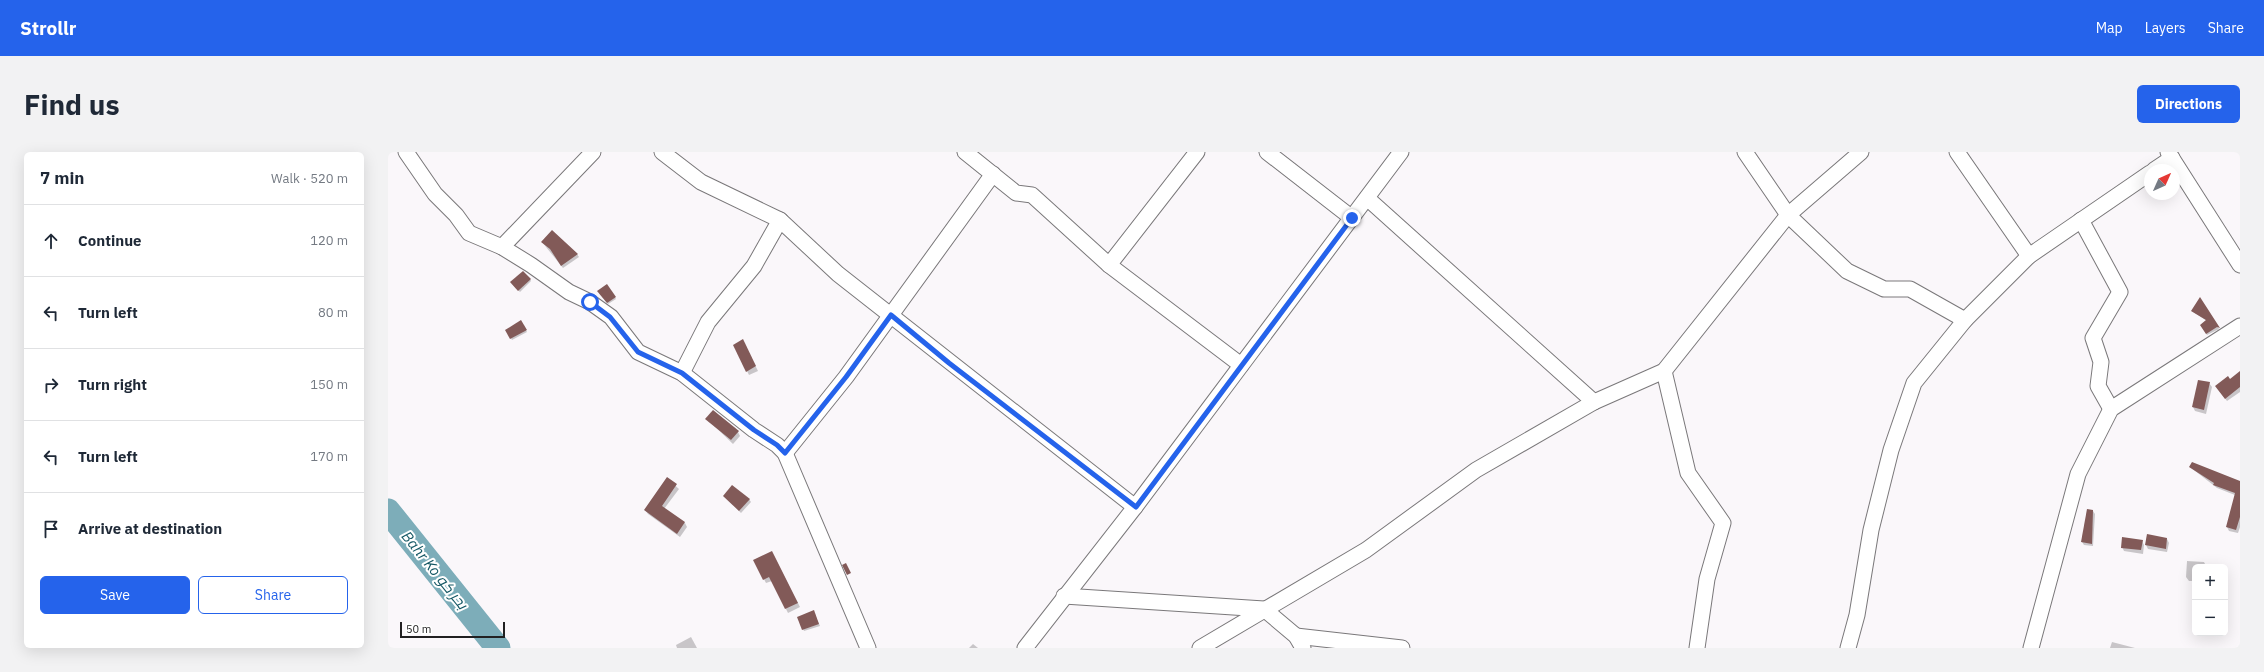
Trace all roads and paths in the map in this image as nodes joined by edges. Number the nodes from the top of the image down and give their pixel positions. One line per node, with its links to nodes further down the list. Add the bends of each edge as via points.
1 (406, 152): 20 (street, via 435,194 456,215 469,233)
2 (593, 152): 20 (street)
3 (662, 152): 18 (street, via 701,182)
4 (966, 152): 13 (street)
5 (1197, 152): 22 (street)
6 (1267, 152): 17 (street)
7 (1401, 152): 15 (street)
8 (1745, 152): 16 (street)
9 (1861, 152): 16 (street)
10 (1957, 152): 21 (street)
11 (2170, 155): 12 (street); 23 (street)
12 (2160, 164)
13 (993, 174): 22 (street, via 1016,193 1032,195); 24 (street)
14 (2144, 177): 19 (street)
15 (1367, 198): 17 (street); 30 (street)
16 (1788, 215): 25 (street, via 1847,271 1884,289 1910,289); 28 (street)
17 (1352, 218): 27 (street)
18 (780, 220): 24 (street, via 838,274); 29 (street, via 754,266 708,322)
19 (2081, 220): 21 (street); 31 (street, via 2120,292 2093,338 2101,362 2098,386)
20 (502, 247): 29 (street, via 610,317 638,352)
21 (2029, 256): 25 (street)
22 (1109, 265): 27 (street)
23 (2240, 265)
24 (891, 315): 32 (street, via 846,377); 33 (street, via 949,363)
25 (1965, 320): 42 (street, via 1914,383 1891,450 1874,515 1857,615)
26 (2240, 326): 31 (street)
27 (1241, 365): 33 (street)
28 (1664, 371): 30 (street); 41 (street, via 1688,473 1723,523 1707,579)
29 (682, 373): 32 (street)
30 (1594, 402): 35 (street, via 1476,470 1366,550)
31 (2111, 409): 43 (street, via 2078,474)
32 (785, 453): 37 (street)
33 (1136, 507): 34 (street)
34 (1064, 596): 35 (street); 38 (street)
35 (1264, 609): 36 (street); 39 (street)
36 (1300, 642): 40 (street)
37 (868, 648)
38 (1024, 648)
39 (1200, 648)
40 (1402, 648)
41 (1696, 648)
42 (1848, 648)
43 (2031, 648)

